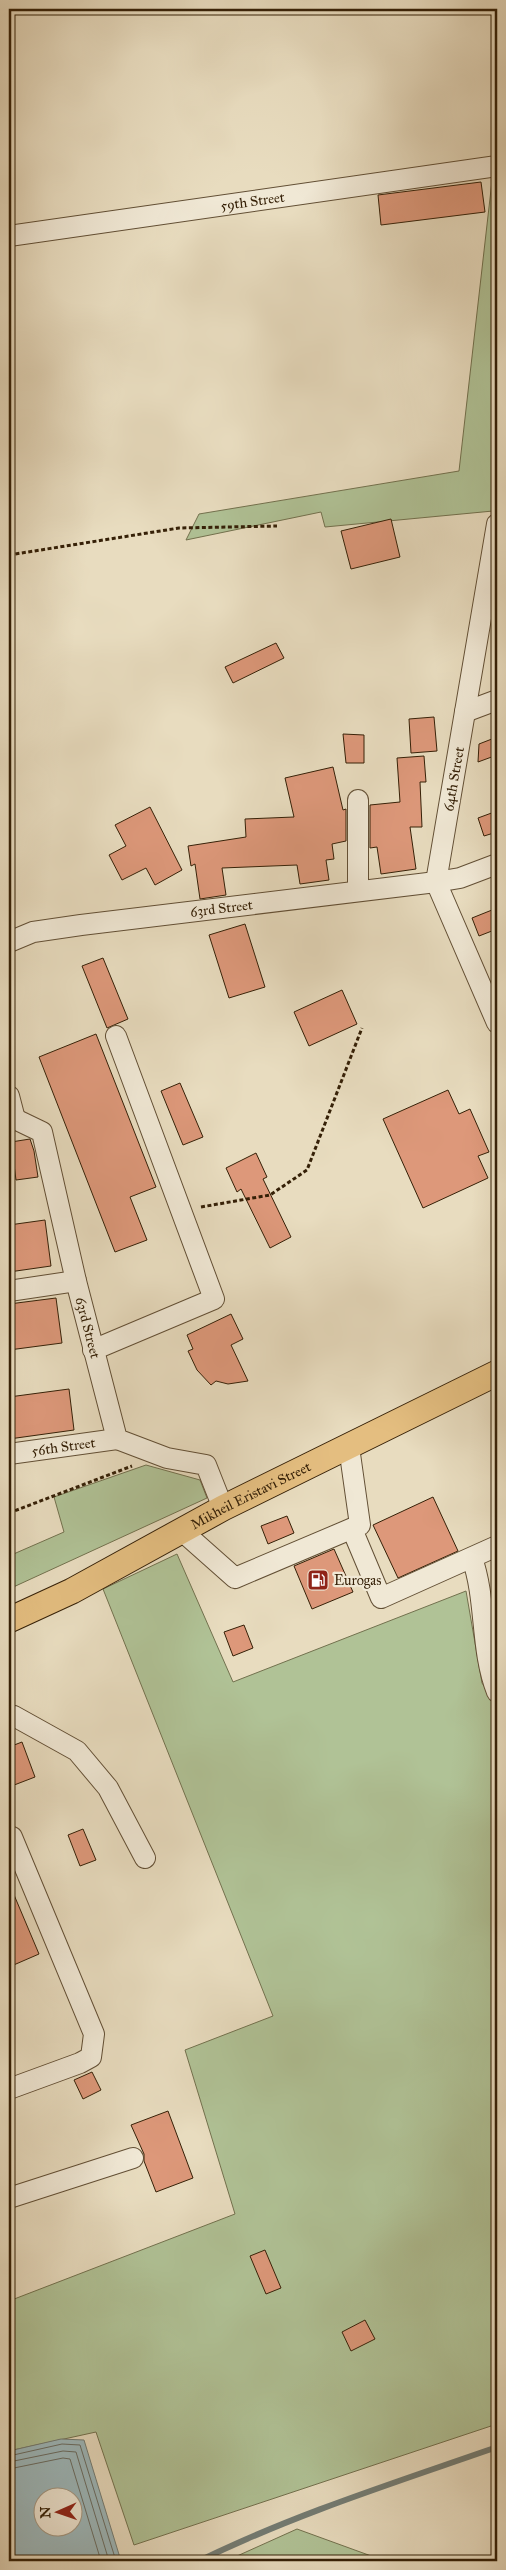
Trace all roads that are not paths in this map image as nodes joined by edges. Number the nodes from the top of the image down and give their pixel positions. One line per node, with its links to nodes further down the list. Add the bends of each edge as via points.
1 (497, 166): 2 (street, 59th Street)
2 (9, 236)
3 (497, 524): 5 (street, 64th Street)
4 (497, 700): 5 (street)
5 (465, 712): 8 (street, 64th Street)
6 (358, 800): 9 (street)
7 (497, 864): 8 (street, 63rd Street, via 460,878)
8 (436, 882): 9 (street, 63rd Street); 11 (street)
9 (358, 891): 10 (street, 63rd Street, via 71,926 33,932)
10 (9, 942)
11 (497, 1022)
12 (116, 1036): 17 (street, via 214,1299)
13 (9, 1096): 14 (street, 63rd Street)
14 (12, 1120): 15 (street, 63rd Street, via 42,1132)
15 (76, 1281): 16 (street); 17 (street, 63rd Street)
16 (9, 1290)
17 (93, 1350): 19 (street, 63rd Street)
18 (496, 1373): 20 (main road, Mikheil Eristavi Street)
19 (117, 1439): 21 (street, 56th Street); 22 (street, via 167,1458 206,1464)
20 (349, 1447): 22 (main road, Mikheil Eristavi Street); 23 (street, via 360,1526)
21 (9, 1454)
22 (223, 1508): 24 (main road, Mikheil Eristavi Street)
23 (352, 1528): 24 (street, via 235,1578); 26 (street, via 381,1598)
24 (182, 1531): 27 (main road, Mikheil Eristavi Street, via 72,1591)
25 (497, 1546): 26 (street)
26 (472, 1558): 28 (street, via 479,1577 488,1664)
27 (9, 1620)
28 (497, 1692)
29 (9, 1718): 31 (street, via 14,1716 77,1752 108,1788)
30 (9, 1836): 32 (street, via 94,2034 91,2056)
31 (145, 1858)
32 (9, 2089)
33 (133, 2158): 34 (street)
34 (9, 2198)

